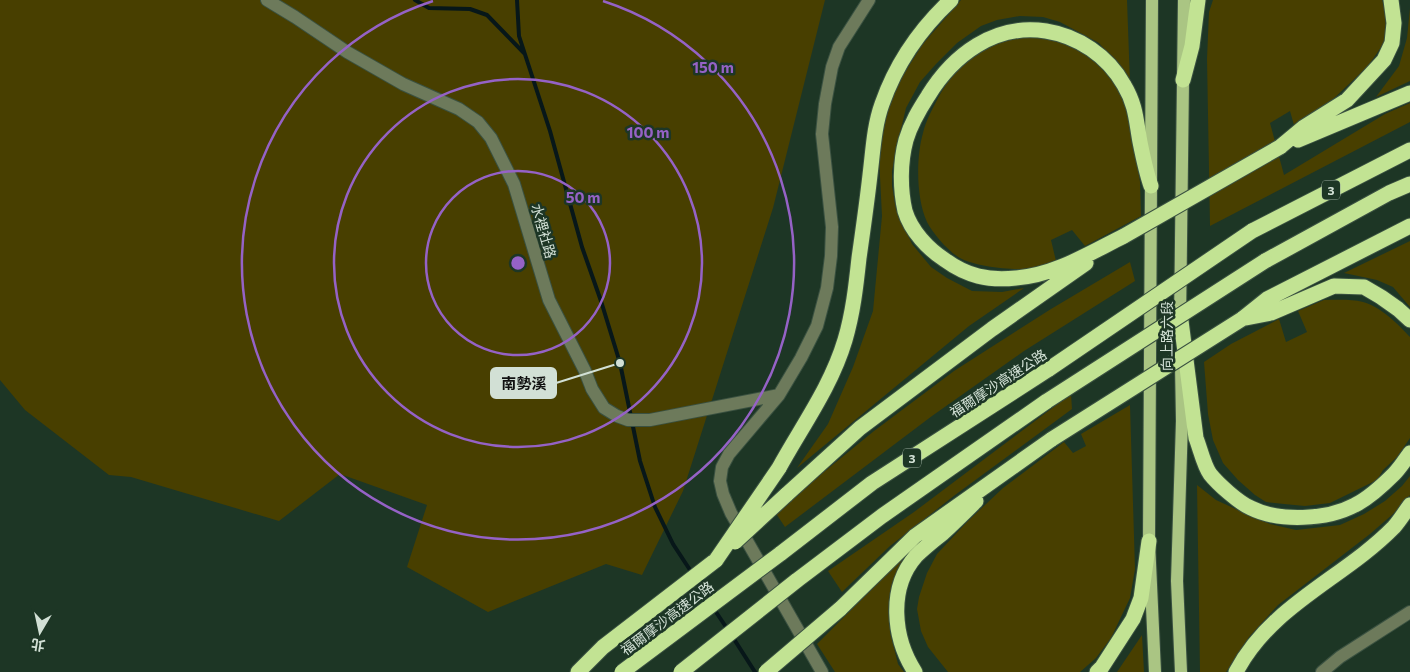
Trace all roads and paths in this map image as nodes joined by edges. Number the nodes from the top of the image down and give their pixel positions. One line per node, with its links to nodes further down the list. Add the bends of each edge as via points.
1 (267, 0): 19 (street, 水裡社路, via 347,52 403,84 459,109 478,122 491,138 514,184 545,289 604,408 632,420 650,420)
2 (869, 0): 19 (street, via 839,47 825,104 822,134 832,227 827,288 817,326)
3 (950, 0): 24 (highway, bridge, via 913,42 881,104 854,300 845,341 831,377 779,468)
4 (1152, 0): 13 (main road, 向上路六段)
5 (1184, 0): 8 (main road, 向上路六段)
6 (1198, 0): 8 (highway, via 1192,46)
7 (1391, 0): 10 (highway, via 1392,43 1384,60 1347,100)
8 (1183, 80): 16 (main road, 向上路六段)
9 (1410, 93): 10 (highway)
10 (1280, 147): 15 (highway, bridge)
11 (1410, 150): 27 (highway, 福爾摩沙高速公路 / 3, bridge, via 1252,231 1049,369 872,483)
12 (1410, 184): 28 (highway, 3, bridge, via 1265,261 1047,401 882,516)
13 (1151, 186): 15 (highway, via 1137,116 1124,84 1101,57 1067,36 1026,30 987,39 944,73 919,110 903,155 902,184 906,212 919,236 951,265 977,277 1032,276 1055,269); 23 (main road, 向上路六段)
14 (1410, 226): 17 (highway, via 1267,299)
15 (1124, 236): 24 (highway, bridge, via 860,428)
16 (1180, 313): 20 (highway, via 1196,438 1209,473 1229,493 1251,508 1279,517 1307,518 1339,512 1355,505 1383,484); 34 (main road, 向上路六段, via 1182,421 1177,581)
17 (1242, 319): 18 (highway, via 1271,313 1334,286 1364,287); 21 (highway, bridge)
18 (1410, 320)
19 (779, 396): 30 (street, via 730,454 722,467 720,481 732,513)
20 (1410, 453)
21 (997, 478): 29 (highway, bridge, via 915,536 840,609); 31 (highway, via 956,522 916,556 905,572 896,605 897,624 900,643)
22 (1410, 505): 35 (highway, via 1394,526 1360,556 1273,623 1243,658)
23 (1149, 541): 32 (highway, via 1141,598 1133,619); 33 (main road, 向上路六段)
24 (716, 560): 26 (highway, via 603,647)
25 (1410, 612): 36 (street)
26 (578, 672)
27 (622, 672)
28 (681, 672)
29 (766, 672)
30 (822, 672)
31 (915, 672)
32 (1097, 672)
33 (1155, 672)
34 (1181, 672)
35 (1236, 672)
36 (1322, 672)

